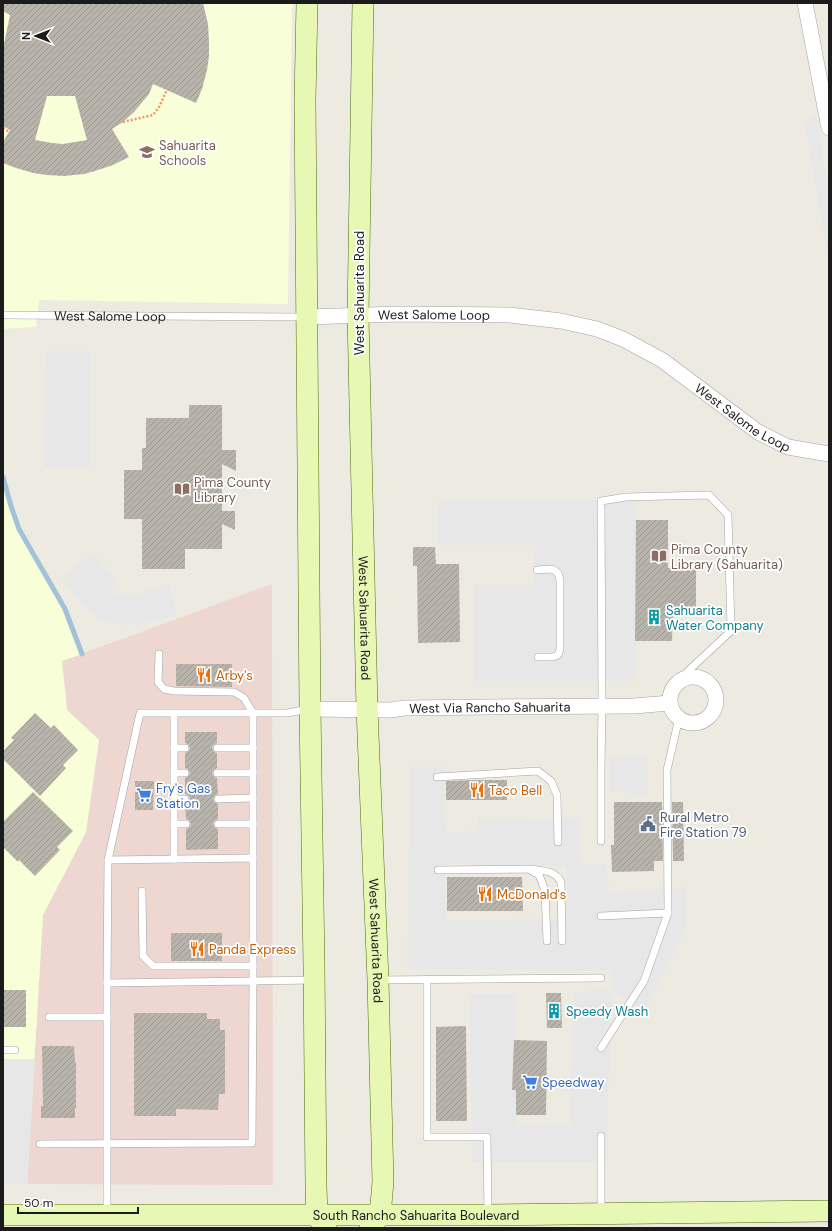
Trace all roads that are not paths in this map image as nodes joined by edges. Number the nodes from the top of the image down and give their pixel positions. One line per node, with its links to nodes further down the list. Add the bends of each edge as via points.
1 (307, 3): 7 (main road)
2 (363, 3): 6 (main road, West Sahuarita Road)
3 (805, 3): 4 (street)
4 (829, 128)
5 (3, 315): 7 (lane, West Salome Loop)
6 (358, 316): 7 (street, West Salome Loop); 8 (street, West Salome Loop, via 510,315 561,321 597,329 623,339 662,360 758,432 788,447); 16 (main road, West Sahuarita Road)
7 (307, 317): 15 (main road)
8 (829, 454)
9 (537, 570): 11 (lane, via 552,569 558,573 560,580 560,649 558,655 553,657)
10 (159, 654): 17 (lane, via 158,682 164,689 174,692 234,692 244,698)
11 (538, 657)
12 (691, 677): 13 (street, via 679,682 674,688); 14 (lane, via 688,671 732,631 728,515 709,495 626,497 601,501); 19 (street, via 708,682 716,695 717,703 710,717 697,724 690,724)
13 (670, 703): 14 (street, West Via Rancho Sahuarita); 19 (street)
14 (602, 706): 16 (street, West Via Rancho Sahuarita); 37 (lane)
15 (310, 709): 16 (street, West Via Rancho Sahuarita); 17 (lane, via 288,713); 52 (main road)
16 (367, 709): 53 (main road, West Sahuarita Road)
17 (253, 713): 18 (lane); 23 (lane)
18 (174, 714): 20 (lane); 41 (lane, via 140,713)
19 (678, 718): 45 (lane, via 666,770)
20 (174, 748): 21 (lane); 24 (lane)
21 (185, 748)
22 (217, 748): 23 (lane)
23 (253, 748): 27 (lane)
24 (174, 773): 25 (lane); 30 (lane)
25 (185, 773)
26 (217, 773): 27 (lane)
27 (253, 773): 29 (lane)
28 (437, 777): 38 (lane, via 538,771 551,781 557,795)
29 (253, 798): 32 (lane); 36 (lane)
30 (174, 799): 31 (lane); 33 (lane)
31 (185, 799)
32 (218, 799)
33 (174, 824): 34 (lane); 40 (lane)
34 (186, 824)
35 (218, 824): 36 (lane)
36 (253, 824): 39 (lane)
37 (601, 841)
38 (558, 842)
39 (253, 858): 40 (lane); 49 (lane)
40 (174, 859): 41 (lane)
41 (108, 860): 55 (lane)
42 (528, 869): 43 (lane); 47 (lane, via 538,876 546,890); 48 (lane, via 550,872 561,882)
43 (438, 870)
44 (142, 891): 49 (lane, via 143,956 153,966)
45 (668, 913): 46 (lane); 58 (lane, via 644,981)
46 (601, 916)
47 (547, 941)
48 (562, 941)
49 (253, 966): 54 (lane)
50 (601, 978): 51 (lane)
51 (426, 979): 53 (lane); 68 (lane, via 427,1137 487,1137)
52 (314, 980): 54 (lane); 69 (main road)
53 (378, 980): 70 (main road, West Sahuarita Road, via 383,1182)
54 (253, 981): 55 (lane); 62 (lane, via 252,1143)
55 (107, 983): 57 (lane)
56 (49, 1017): 57 (lane)
57 (107, 1018): 62 (lane)
58 (601, 1048)
59 (3, 1050): 60 (lane)
60 (15, 1050)
61 (601, 1136): 66 (lane)
62 (107, 1143): 63 (lane); 65 (lane)
63 (40, 1144)
64 (829, 1211): 66 (main road, South Rancho Sahuarita Boulevard)
65 (107, 1214): 67 (main road, South Rancho Sahuarita Boulevard); 69 (main road, South Rancho Sahuarita Boulevard)
66 (601, 1214): 68 (main road, South Rancho Sahuarita Boulevard)
67 (3, 1215)
68 (488, 1215): 70 (main road, South Rancho Sahuarita Boulevard)
69 (321, 1222): 70 (main road, South Rancho Sahuarita Boulevard)
70 (375, 1222)

